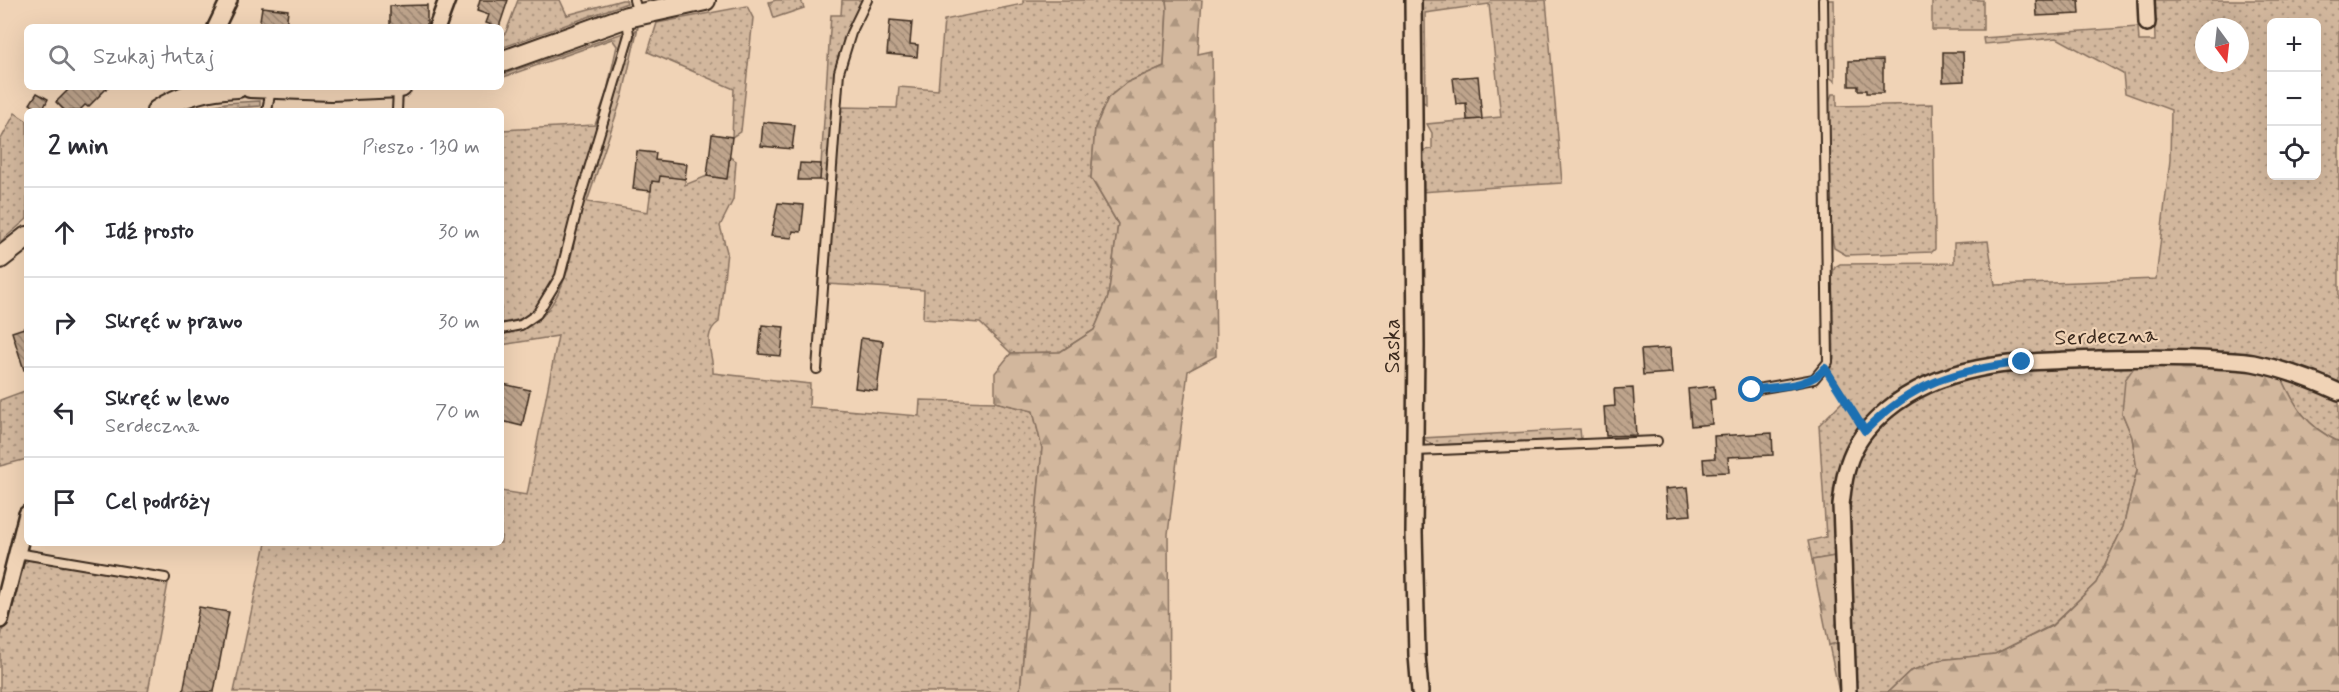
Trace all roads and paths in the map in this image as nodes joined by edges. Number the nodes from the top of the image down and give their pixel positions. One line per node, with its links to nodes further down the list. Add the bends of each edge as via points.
1 (229, 0): 11 (street)
2 (447, 0): 12 (street)
3 (705, 0): 8 (street)
4 (867, 0): 24 (lane, via 839,72)
5 (1413, 0): 29 (street, Saska)
6 (1823, 0): 23 (lane, via 1829,354)
7 (2146, 0): 10 (street)
8 (672, 3): 9 (street)
9 (633, 11): 13 (street); 22 (lane, via 560,276 537,314 520,325)
10 (2146, 23)
11 (217, 24)
12 (438, 24)
13 (504, 61)
14 (200, 90): 17 (street)
15 (271, 90): 18 (lane)
16 (399, 90): 19 (lane)
17 (162, 108)
18 (268, 108)
19 (397, 108)
20 (24, 239): 21 (street)
21 (0, 258)
22 (504, 328)
23 (1825, 368): 25 (lane, via 1814,379); 27 (path)
24 (817, 369)
25 (1752, 390)
26 (2339, 392): 27 (street, Serdeczna, via 2303,376 2251,362 2183,357 2022,362 1945,376 1896,403)
27 (1865, 431): 35 (street, Serdeczna, via 1844,480 1841,506)
28 (1657, 441): 29 (lane)
29 (1415, 451): 34 (street, Saska)
30 (24, 525): 31 (street)
31 (16, 553): 32 (lane); 33 (street)
32 (165, 578)
33 (0, 620)
34 (1420, 692)
35 (1848, 692)

